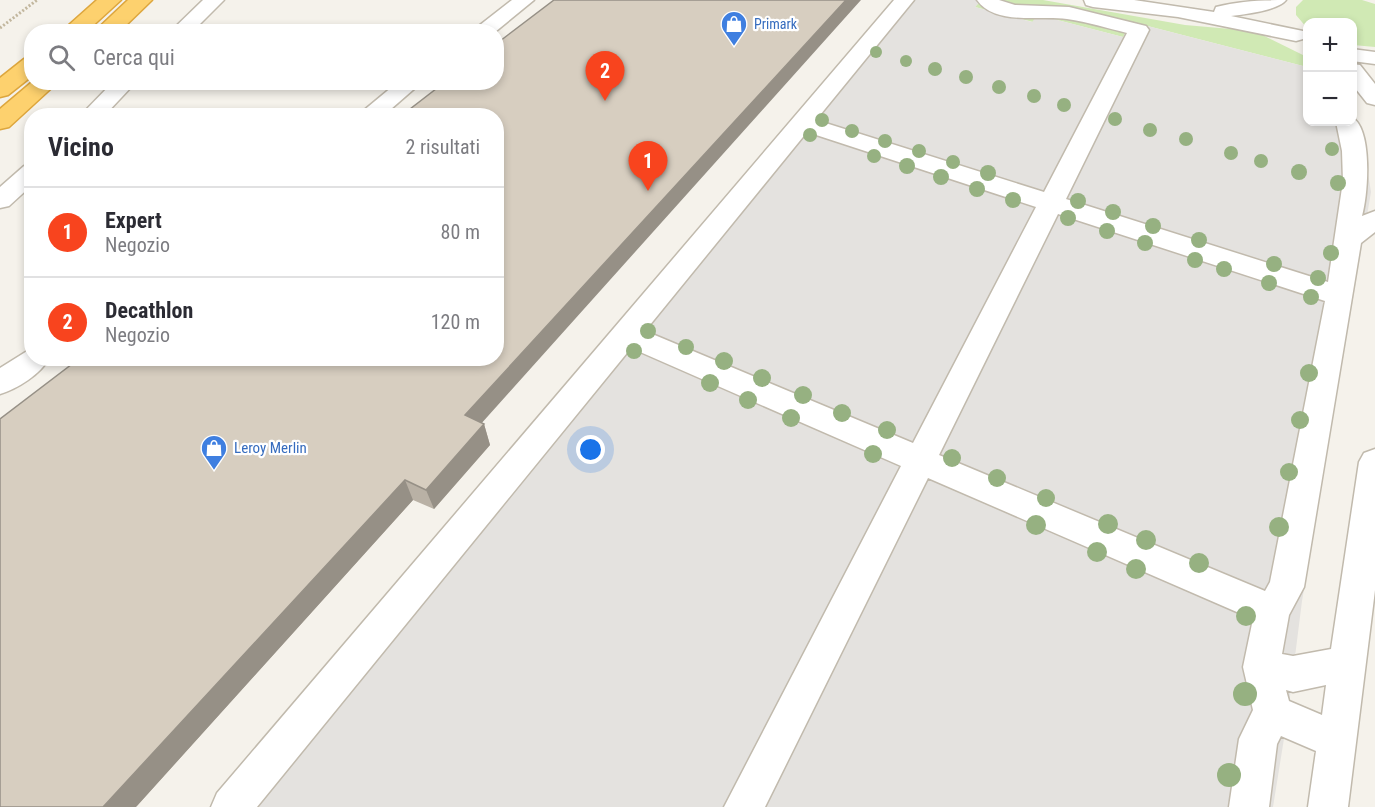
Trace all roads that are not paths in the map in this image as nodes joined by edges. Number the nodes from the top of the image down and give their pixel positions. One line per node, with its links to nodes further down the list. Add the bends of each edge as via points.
1 (110, 0): 12 (highway)
2 (141, 0): 13 (highway)
3 (214, 0): 14 (street)
4 (524, 0): 15 (street)
5 (904, 0): 29 (street)
6 (987, 0): 33 (street, via 1005,10 1083,16 1139,30)
7 (1084, 0): 10 (street)
8 (1128, 0): 10 (street)
9 (1275, 1): 11 (street, via 1219,11); 16 (street, via 1278,18)
10 (1152, 7): 11 (street)
11 (1178, 11): 16 (street)
12 (82, 24)
13 (114, 24)
14 (188, 24)
15 (492, 24)
16 (1302, 38)
17 (1357, 56): 18 (street)
18 (1375, 58)
19 (24, 70): 21 (highway)
20 (1355, 72): 25 (street)
21 (0, 90)
22 (37, 90): 28 (highway)
23 (118, 90): 26 (street)
24 (402, 90): 27 (street)
25 (1375, 98)
26 (99, 108)
27 (378, 108)
28 (0, 122)
29 (801, 123): 33 (street); 37 (street)
30 (1348, 126): 35 (street, via 1356,170 1346,222)
31 (24, 178): 32 (street)
32 (0, 200)
33 (1050, 202): 36 (street); 40 (street)
34 (1375, 219): 35 (street)
35 (1349, 240): 36 (street)
36 (1338, 295): 42 (street, via 1287,587)
37 (625, 334): 40 (street); 47 (street)
38 (24, 365): 39 (street)
39 (0, 383)
40 (920, 460): 42 (street); 48 (street)
41 (1375, 462): 43 (street)
42 (1272, 611): 44 (street)
43 (1348, 663): 44 (street, via 1293,674); 46 (street)
44 (1261, 667): 45 (street)
45 (1273, 714): 46 (street); 49 (street, via 1258,740)
46 (1338, 741): 50 (street)
47 (231, 807)
48 (744, 807)
49 (1249, 807)
50 (1328, 807)

